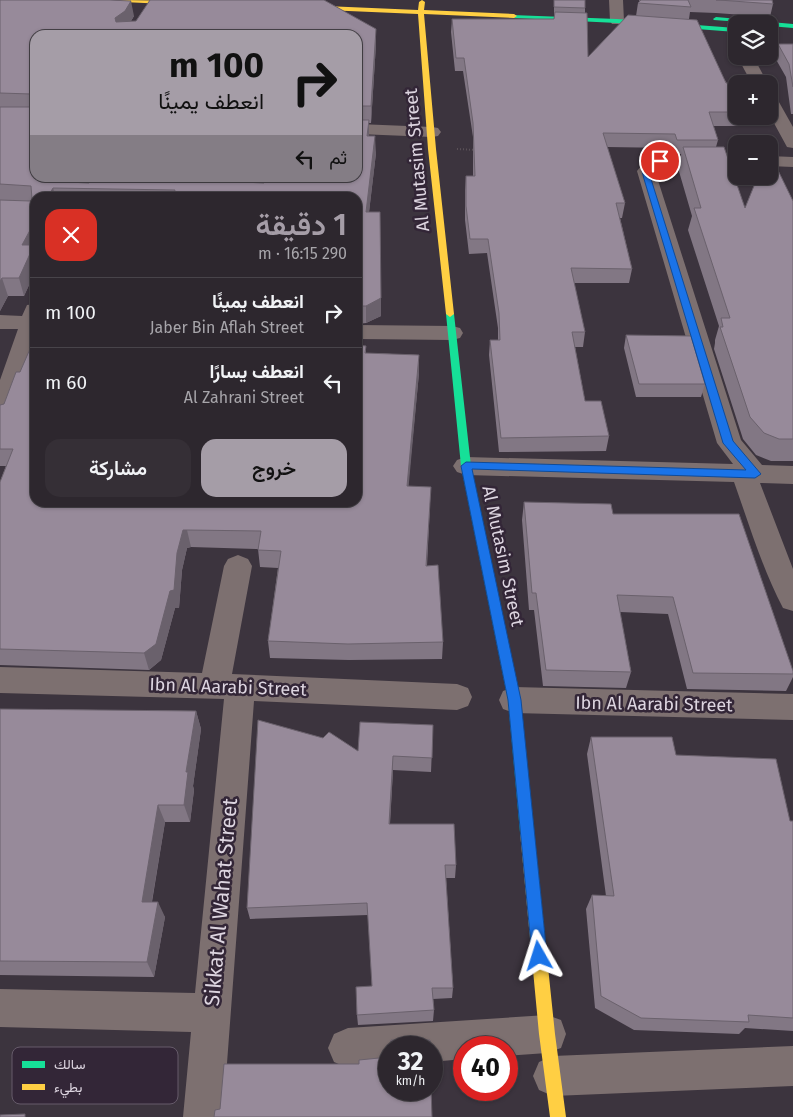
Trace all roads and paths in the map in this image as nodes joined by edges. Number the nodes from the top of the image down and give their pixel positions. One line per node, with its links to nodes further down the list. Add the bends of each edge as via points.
1 (123, 0): 3 (street)
2 (380, 0): 7 (street)
3 (153, 1): 4 (street); 9 (street)
4 (170, 2): 5 (street); 10 (street)
5 (199, 3)
6 (286, 7): 7 (street)
7 (422, 7): 8 (street); 18 (street, Al Mutasim Street)
8 (617, 11): 13 (street)
9 (143, 17)
10 (162, 18)
11 (793, 26): 12 (street)
12 (778, 27)
13 (728, 29)
14 (778, 33): 15 (street)
15 (793, 35)
16 (778, 116): 19 (street)
17 (362, 131): 18 (street)
18 (432, 140): 20 (path); 28 (street, Al Mutasim Street)
19 (793, 143)
20 (480, 150)
21 (728, 161): 31 (street, via 660,161 646,171 728,443)
22 (778, 161): 23 (street)
23 (793, 162)
24 (30, 319): 25 (street)
25 (0, 322)
26 (30, 328): 29 (street)
27 (362, 332): 28 (street)
28 (452, 333): 30 (street, Al Mutasim Street)
29 (0, 415)
30 (466, 466): 31 (street); 38 (street, Al Mutasim Street)
31 (749, 474): 32 (street); 34 (street, via 774,558)
32 (793, 475)
33 (238, 566): 36 (street, Sikkat Al Wahat Street)
34 (793, 600)
35 (0, 680): 36 (street, Ibn Al Aarabi Street)
36 (227, 686): 37 (street, Ibn Al Aarabi Street); 41 (street, Sikkat Al Wahat Street)
37 (457, 697)
38 (514, 700): 39 (street, Ibn Al Aarabi Street); 42 (street, Al Mutasim Street)
39 (793, 707)
40 (0, 1008): 41 (street)
41 (212, 1013): 46 (street, Sikkat Al Wahat Street)
42 (547, 1034): 43 (street); 45 (street, Al Mutasim Street)
43 (348, 1048)
44 (775, 1066): 45 (street)
45 (553, 1076): 47 (street, Al Mutasim Street)
46 (203, 1117)
47 (558, 1117)

